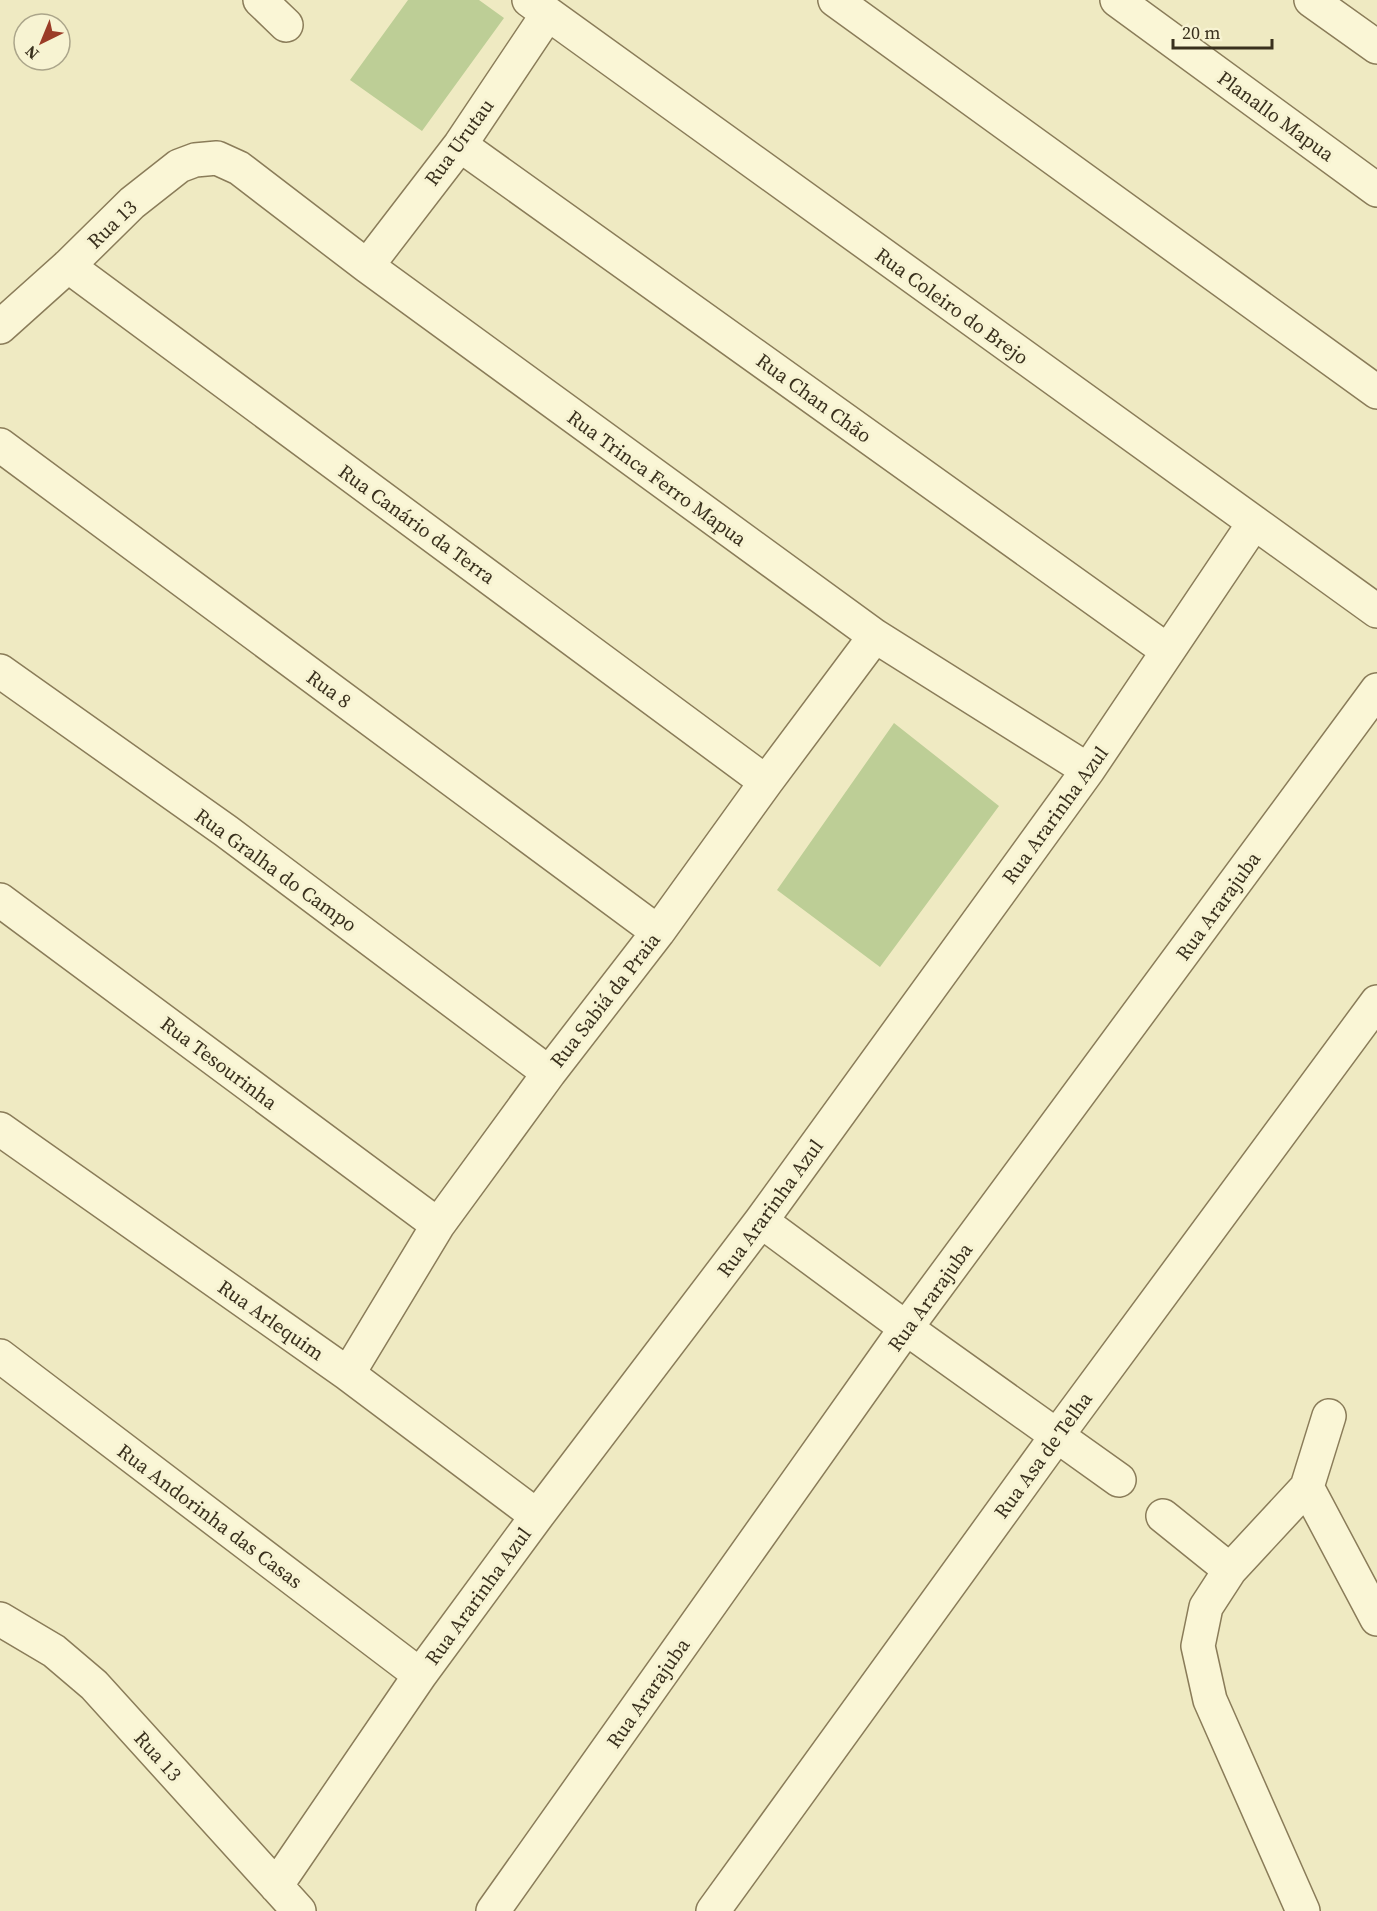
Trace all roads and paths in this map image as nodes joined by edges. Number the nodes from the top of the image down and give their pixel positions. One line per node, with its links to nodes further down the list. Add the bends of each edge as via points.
1 (260, 0): 6 (street)
2 (835, 0): 14 (street)
3 (1117, 0): 10 (street, Planallo Mapua)
4 (1311, 0): 7 (street)
5 (538, 7): 8 (street, Rua Urutau); 16 (street, Rua Coleiro do Brejo)
6 (286, 25)
7 (1377, 47)
8 (459, 145): 12 (street, Rua Urutau); 19 (street, Rua Chan Chão)
9 (239, 168): 11 (street, Rua 13, via 217,158 179,165 132,203); 12 (street, Rua Trinca Ferro Mapua)
10 (1377, 190)
11 (68, 266): 13 (street, Rua 13); 23 (street, Rua Canário da Terra)
12 (367, 266): 18 (street, Rua Trinca Ferro Mapua)
13 (0, 327)
14 (1377, 392)
15 (0, 446): 25 (street, Rua 8)
16 (1254, 522): 17 (street, Rua Coleiro do Brejo); 19 (street, Rua Ararinha Azul)
17 (1377, 610)
18 (875, 636): 22 (street, Rua Trinca Ferro Mapua); 23 (street, Rua Sabiá da Praia)
19 (1168, 651): 22 (street, Rua Ararinha Azul)
20 (0, 671): 27 (street, Rua Gralha do Campo, via 226,831)
21 (1377, 690): 31 (street, Rua Ararajuba)
22 (1088, 770): 29 (street, Rua Ararinha Azul)
23 (766, 782): 25 (street, Rua Sabiá da Praia)
24 (0, 900): 30 (street, Rua Tesourinha)
25 (658, 932): 27 (street, Rua Sabiá da Praia)
26 (1377, 1002): 35 (street, Rua Asa de Telha)
27 (549, 1073): 30 (street, Rua Sabiá da Praia)
28 (0, 1129): 33 (street, Rua Arlequim)
29 (760, 1221): 31 (street); 38 (street, Rua Ararinha Azul)
30 (438, 1225): 33 (street, Rua Sabiá da Praia)
31 (906, 1328): 35 (street); 46 (street, Rua Ararajuba)
32 (0, 1356): 43 (street, Rua Andorinha das Casas)
33 (348, 1374): 38 (street, Rua Arlequim)
34 (1329, 1416): 37 (street)
35 (1056, 1437): 36 (street); 47 (street, Rua Asa de Telha)
36 (1119, 1480)
37 (1307, 1487): 40 (street); 42 (street)
38 (537, 1516): 43 (street, Rua Ararinha Azul)
39 (1163, 1516): 40 (street)
40 (1230, 1570): 48 (street, via 1206,1607 1198,1646 1210,1700)
41 (0, 1618): 44 (street, Rua 13, via 54,1651 94,1685)
42 (1377, 1619)
43 (420, 1675): 44 (street, Rua Ararinha Azul)
44 (276, 1886): 45 (street, Rua 13)
45 (299, 1911)
46 (493, 1911)
47 (713, 1911)
48 (1303, 1911)

